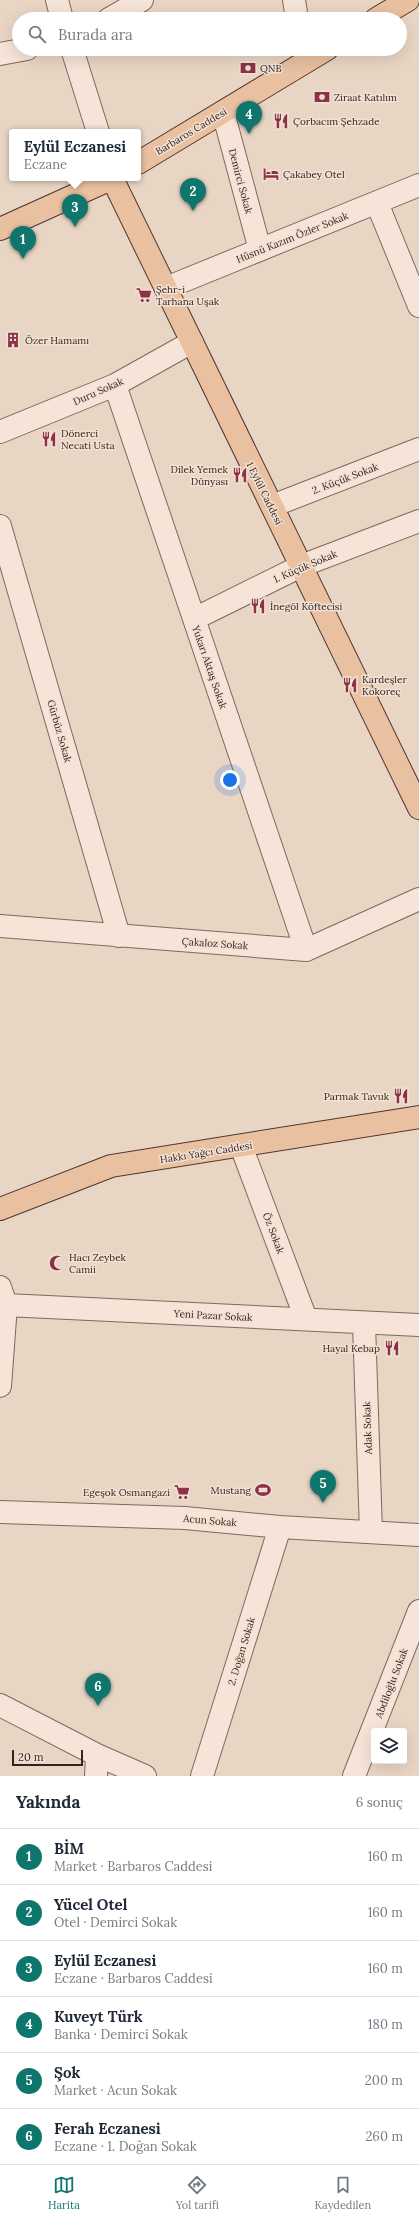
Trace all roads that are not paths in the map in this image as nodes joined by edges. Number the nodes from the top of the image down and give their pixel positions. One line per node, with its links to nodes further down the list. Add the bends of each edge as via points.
1 (57, 0): 5 (street)
2 (142, 0): 6 (street)
3 (294, 0): 7 (street)
4 (408, 0): 8 (main road)
5 (60, 12)
6 (121, 12)
7 (296, 12)
8 (388, 12)
9 (12, 52): 10 (street)
10 (0, 54)
11 (74, 56): 14 (street)
12 (303, 56): 13 (main road, Barbaros Caddesi)
13 (222, 112): 15 (main road, Barbaros Caddesi); 21 (street, Demirci Sokak)
14 (97, 129)
15 (141, 161)
16 (106, 181): 20 (main road)
17 (114, 181): 22 (main road, 1 Eylül Caddesi)
18 (419, 186): 19 (street, Hüsnü Kazım Özler Sokak)
19 (377, 203): 21 (street, Hüsnü Kazım Özler Sokak); 23 (street)
20 (0, 229)
21 (260, 250): 22 (street, Hüsnü Kazım Özler Sokak)
22 (166, 288): 24 (main road, 1 Eylül Caddesi)
23 (419, 306)
24 (192, 342): 25 (street, Duru Sokak); 28 (main road, 1 Eylül Caddesi)
25 (115, 384): 26 (street, Duru Sokak); 32 (street, Yukarı Aktaş Sokak)
26 (0, 432)
27 (419, 449): 28 (street, 2. Küçük Sokak)
28 (272, 506): 31 (main road, 1 Eylül Caddesi)
29 (419, 521): 31 (street, 1. Küçük Sokak)
30 (0, 526): 36 (street, Gürbüz Sokak)
31 (301, 566): 32 (street, 1. Küçük Sokak); 33 (main road, 1 Eylül Caddesi)
32 (194, 619): 37 (street, Yukarı Aktaş Sokak)
33 (419, 808)
34 (419, 899): 37 (street, Çakaloz Sokak)
35 (0, 926): 36 (street, Çakaloz Sokak)
36 (119, 936): 37 (street, Çakaloz Sokak)
37 (306, 950)
38 (419, 1117): 39 (main road, Hakkı Yağcı Caddesi)
39 (242, 1146): 40 (main road, Hakkı Yağcı Caddesi, via 111,1166); 42 (street, Öz Sokak)
40 (0, 1209)
41 (3, 1296): 42 (street, Yeni Pazar Sokak); 45 (street)
42 (306, 1320): 43 (street, Yeni Pazar Sokak)
43 (364, 1324): 44 (street, Yeni Pazar Sokak); 48 (street, Adak Sokak)
44 (419, 1326)
45 (0, 1386)
46 (0, 1512): 47 (street, Acun Sokak, via 185,1518)
47 (280, 1527): 48 (street, Acun Sokak); 54 (street, 2. Doğan Sokak)
48 (371, 1532): 49 (street, Acun Sokak)
49 (419, 1534)
50 (419, 1611): 55 (street, Abdiloğlu Sokak)
51 (0, 1705): 52 (street)
52 (97, 1766): 53 (street)
53 (145, 1776)
54 (202, 1776)
55 (354, 1776)

